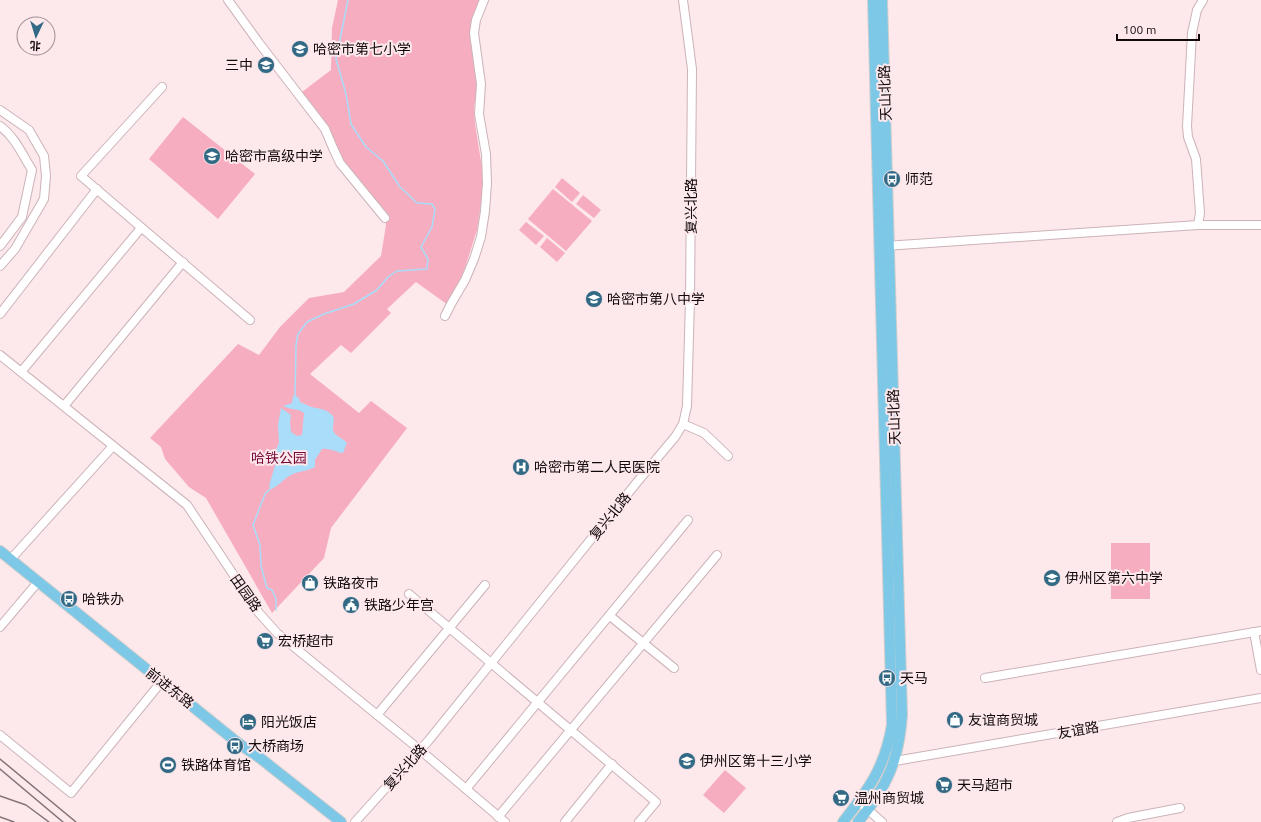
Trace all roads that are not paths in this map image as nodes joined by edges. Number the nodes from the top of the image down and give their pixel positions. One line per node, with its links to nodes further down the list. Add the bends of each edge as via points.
1 (228, 0): 11 (street, via 325,129 340,163)
2 (484, 0): 20 (street, via 474,33 481,84 479,114 486,154 485,211 474,259)
3 (683, 0): 25 (street, 复兴北路, via 692,69 690,300 687,406)
4 (873, 0): 16 (main road)
5 (882, 0): 16 (main road, 天山北路)
6 (1203, 0): 12 (street, via 1197,10 1192,33 1187,126 1188,137 1196,158 1200,213)
7 (162, 87): 10 (street, via 81,176)
8 (0, 110): 18 (street, via 30,130 44,156 46,176 44,199 15,249)
9 (0, 126): 15 (street, via 15,141 32,170 22,217)
10 (97, 190): 14 (street); 19 (street)
11 (385, 218)
12 (1198, 225): 13 (street); 16 (street)
13 (1261, 225)
14 (141, 228): 21 (street); 23 (street)
15 (0, 246)
16 (884, 246): 51 (main road, 天山北路, via 902,715); 54 (main road, via 892,725 889,746)
17 (184, 262): 24 (street)
18 (0, 266)
19 (0, 314)
20 (445, 316)
21 (250, 320)
22 (0, 355): 23 (street, 田园路)
23 (20, 372): 24 (street, 田园路)
24 (64, 406): 26 (street, 田园路)
25 (683, 424): 27 (street, via 704,433); 40 (street, 复兴北路)
26 (113, 446): 31 (street); 47 (street, 田园路, via 187,505 259,613 277,633)
27 (728, 456)
28 (688, 520): 35 (street)
29 (0, 552): 31 (main road, 前进东路)
30 (717, 555): 39 (street)
31 (10, 560): 32 (main road, 前进东路)
32 (38, 582): 36 (street); 44 (main road, 前进东路)
33 (485, 585): 37 (street)
34 (409, 594): 37 (street)
35 (610, 616): 39 (street); 46 (street)
36 (0, 627)
37 (450, 628): 40 (street); 47 (street)
38 (1257, 631): 42 (street); 43 (street)
39 (643, 644): 41 (street); 48 (street)
40 (492, 663): 46 (street); 50 (street, 复兴北路)
41 (674, 668)
42 (1261, 670)
43 (985, 678)
44 (162, 681): 49 (street, via 71,793); 58 (main road, 前进东路)
45 (1261, 698): 51 (street, 友谊路)
46 (538, 702): 48 (street); 53 (street)
47 (377, 715): 50 (street, 田园路)
48 (572, 730): 52 (street); 57 (street)
49 (0, 735)
50 (420, 750): 53 (street, 田园路); 59 (street, 复兴北路)
51 (895, 761): 56 (main road, 天山北路)
52 (612, 764): 60 (street); 61 (street, via 656,802)
53 (466, 789): 57 (street, 田园路)
54 (859, 802): 56 (street); 62 (main road)
55 (1180, 808): 65 (street)
56 (868, 810): 63 (main road, 天山北路); 64 (street)
57 (501, 819)
58 (341, 822)
59 (355, 822)
60 (565, 822)
61 (639, 822)
62 (843, 822)
63 (858, 822)
64 (882, 822)
65 (1117, 822)

